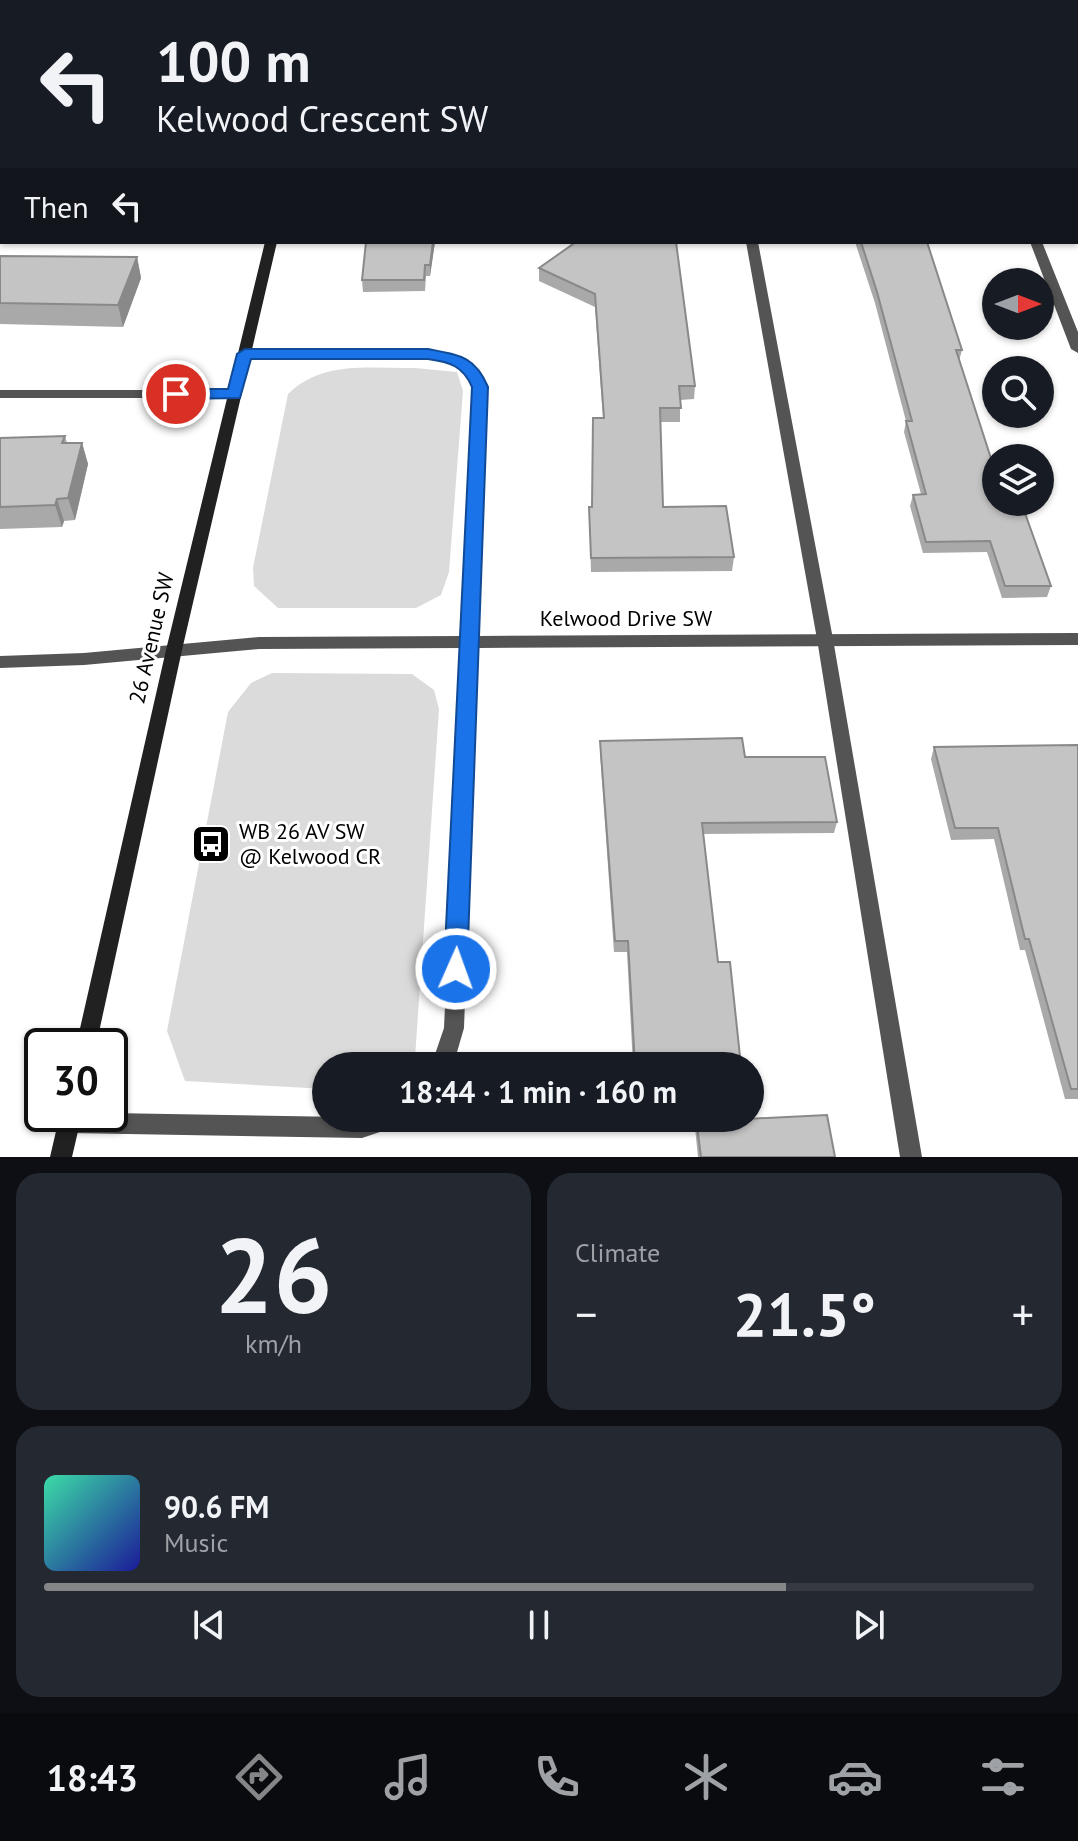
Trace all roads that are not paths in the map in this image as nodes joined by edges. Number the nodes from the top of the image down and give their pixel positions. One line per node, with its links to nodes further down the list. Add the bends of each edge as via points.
1 (271, 244): 5 (street, 26 Avenue SW)
2 (752, 244): 8 (street)
3 (1037, 244): 4 (street)
4 (1078, 349)
5 (245, 354): 7 (street, 26 Avenue SW); 10 (street, via 428,354 453,358 473,369 480,387)
6 (0, 394): 7 (street)
7 (234, 394): 11 (street, 26 Avenue SW)
8 (825, 639): 9 (street, Kelwood Drive SW); 10 (street, Kelwood Drive SW); 19 (street)
9 (1078, 639)
10 (468, 641): 11 (street, Kelwood Drive SW, via 259,643); 14 (street, via 454,1028)
11 (174, 650): 12 (street, Kelwood Drive SW); 13 (street, 26 Avenue SW)
12 (0, 662)
13 (90, 1028)
14 (446, 1052)
15 (128, 1120): 16 (street)
16 (312, 1126)
17 (67, 1132): 18 (street)
18 (61, 1157)
19 (911, 1157)

